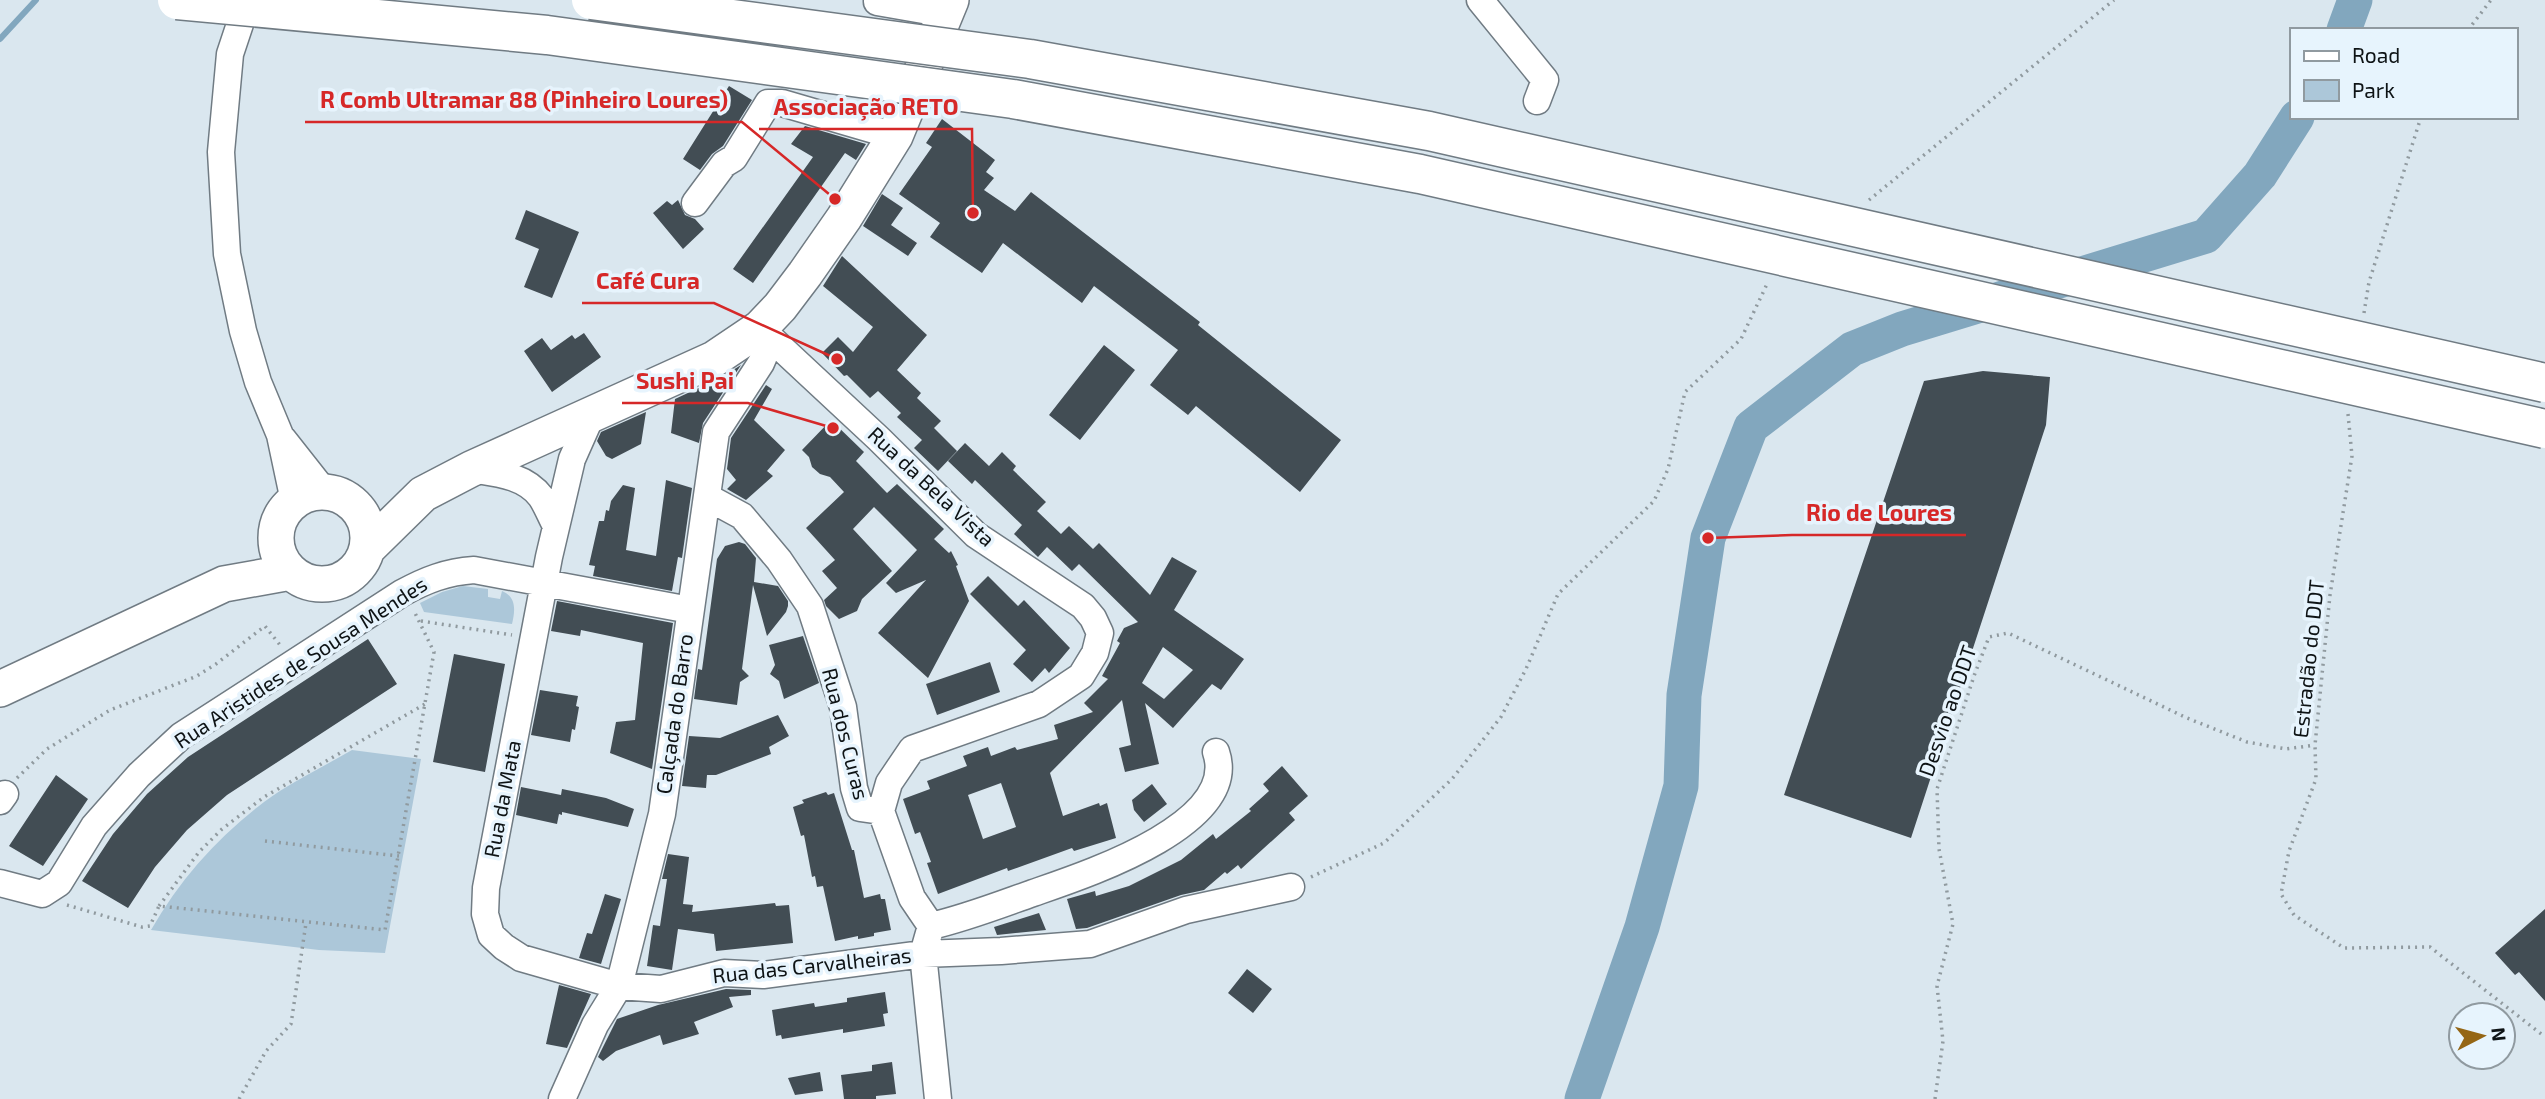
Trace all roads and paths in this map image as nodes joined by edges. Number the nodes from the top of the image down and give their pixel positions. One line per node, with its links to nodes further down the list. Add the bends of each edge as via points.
1 (177, 0): 21 (highway, bridge, via 547,35 1040,104 1420,174)
2 (248, 0): 27 (street, via 230,54 221,152 227,254 258,382)
3 (591, 0): 18 (highway, bridge, via 1030,59 1429,131)
4 (877, 0): 8 (street)
5 (1480, 0): 10 (street, via 1545,80)
6 (2114, 0): 14 (path)
7 (2491, 0): 9 (path)
8 (948, 7): 12 (main road)
9 (2470, 28)
10 (1537, 101)
11 (2420, 119): 16 (path, via 2369,282)
12 (895, 136): 13 (street, via 782,103 768,103 734,159 724,164); 17 (main road, via 805,274)
13 (695, 203)
14 (1863, 205)
15 (1776, 275): 47 (path, via 1766,284 1741,339 1685,392 1668,468 1654,501 1558,594 1501,717 1452,779 1384,843)
16 (2362, 320)
17 (760, 328): 20 (main road, via 714,359); 26 (street, Calçada do Barro, via 767,349 716,432); 43 (street, Rua da Bela Vista, via 976,535 1083,606 1100,633 1095,653 1081,676 1039,704 912,749 889,783)
18 (2545, 383)
19 (2348, 411): 40 (path, Estradão do DDT, via 2352,456 2330,595)
20 (592, 414): 22 (main road); 25 (street, Rua da Mata, via 572,459)
21 (2545, 429)
22 (526, 443): 23 (main road); 25 (street, via 544,449)
23 (471, 469): 24 (main road); 28 (street, via 522,481 540,496)
24 (423, 494): 27 (main road); 29 (main road)
25 (564, 494): 28 (street, Rua da Mata)
26 (707, 497): 34 (street, Calçada do Barro); 43 (street, Rua dos Curas, via 742,516 810,606 843,708 860,808)
27 (312, 506): 29 (main road, via 366,524); 30 (main road, via 276,544); 32 (main road)
28 (556, 526): 31 (street, Rua da Mata)
29 (368, 548): 30 (main road, via 362,563 336,583 320,585)
30 (291, 572): 32 (main road)
31 (544, 583): 33 (street, Rua Aristides de Sousa Mendes, via 474,570 449,572); 34 (street, Rua Aristides de Sousa Mendes); 53 (street, Rua da Mata, via 486,888 485,914 491,934 521,958)
32 (223, 584): 38 (main road)
33 (402, 593): 35 (path); 37 (street, Rua Aristides de Sousa Mendes)
34 (690, 610): 53 (street, Calçada do Barro, via 662,814)
35 (421, 621): 36 (path); 39 (path, via 435,652)
36 (515, 635)
37 (293, 663): 42 (path, via 265,626 197,676 110,710 47,749); 48 (street, Rua Aristides de Sousa Mendes, via 181,736 94,826 59,883)
38 (0, 689)
39 (425, 704): 45 (path); 49 (path, via 264,797 199,852)
40 (2315, 745): 54 (path, Estradão do DDT, via 2316,779 2289,851 2281,894 2294,915 2344,948 2430,947); 58 (path, Desvio ao DDT, via 2286,749 2247,743 2008,633 1989,637 1937,789 1939,849 1953,924 1937,986 1943,1041)
41 (1216, 752): 51 (street, via 1220,763 1217,780 1207,799 1187,820 1146,848 1070,880)
42 (2, 797)
43 (881, 811): 51 (street, Rua dos Curas, via 912,898)
44 (265, 841): 45 (path)
45 (399, 856): 50 (path, via 385,930)
46 (0, 883): 48 (street)
47 (1291, 887): 52 (street, Rua das Carvalheiras, via 1186,910 1090,944)
48 (42, 894): 49 (path, via 142,928 150,926)
49 (159, 906): 50 (path)
50 (306, 922): 55 (path, via 291,1024 266,1051)
51 (931, 926): 52 (street, Rua das Carvalheiras)
52 (923, 954): 53 (street, Rua das Carvalheiras, via 763,975 724,973 661,989); 57 (street)
53 (619, 986): 56 (street, Calçada do Barro)
54 (2545, 1037)
55 (239, 1099)
56 (562, 1099)
57 (937, 1099)
58 (1935, 1099)

